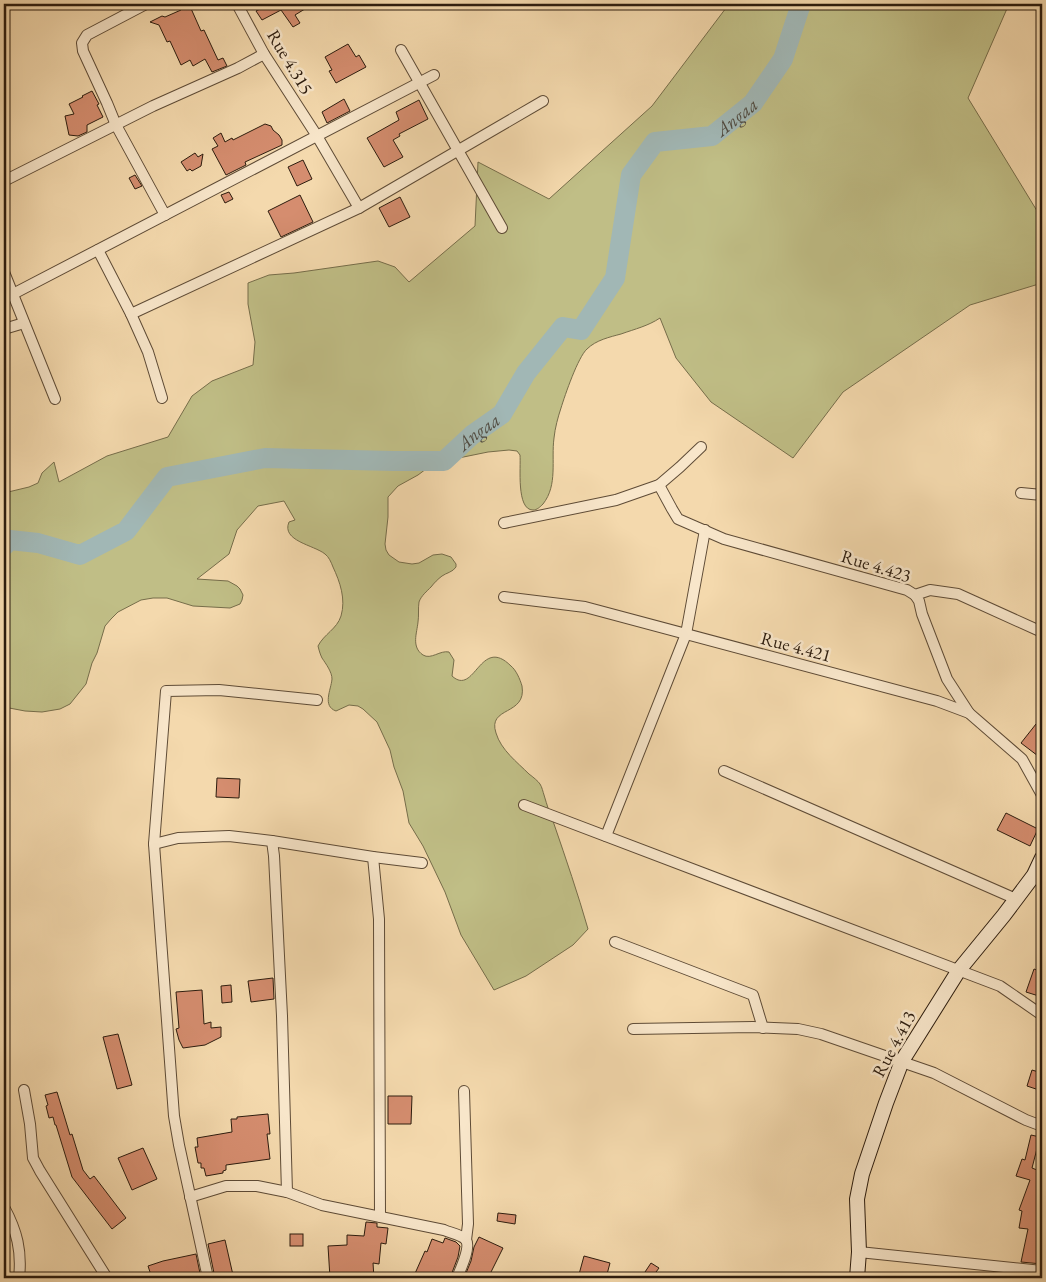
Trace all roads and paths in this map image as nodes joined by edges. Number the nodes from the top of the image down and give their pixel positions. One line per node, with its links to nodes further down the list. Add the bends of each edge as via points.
1 (146, 4): 8 (street, via 87,35 82,43)
2 (238, 4): 4 (street, Rue 4.315)
3 (401, 50): 6 (street)
4 (264, 54): 8 (street); 9 (street, Rue 4.315)
5 (434, 75): 6 (street)
6 (419, 82): 9 (street); 10 (street)
7 (543, 101): 10 (street)
8 (116, 125): 11 (street); 13 (street)
9 (317, 136): 12 (street, Rue 4.315); 13 (street)
10 (458, 150): 12 (street); 14 (street)
11 (4, 181)
12 (359, 208): 18 (street)
13 (165, 215): 15 (street)
14 (502, 228)
15 (98, 250): 17 (street); 18 (street)
16 (4, 272): 17 (street)
17 (12, 294): 19 (street)
18 (131, 314): 21 (street, via 148,352)
19 (24, 323): 20 (street); 22 (street)
20 (4, 329)
21 (162, 398)
22 (55, 399)
23 (701, 447): 24 (street)
24 (659, 485): 27 (street, via 616,500); 28 (street, Rue 4.423, via 678,519)
25 (1021, 493): 26 (street)
26 (1042, 494)
27 (504, 523)
28 (705, 530): 29 (street, Rue 4.423, via 724,539 907,590); 32 (street)
29 (915, 595): 31 (street, Rue 4.423, via 930,590 958,594); 34 (street, via 947,679)
30 (504, 597): 32 (street, Rue 4.421, via 585,607)
31 (1042, 632)
32 (686, 634): 34 (street, Rue 4.421, via 937,701); 38 (street)
33 (317, 700): 40 (street, via 219,690 166,691)
34 (970, 713): 36 (street, Rue 4.421, via 1022,759)
35 (724, 771): 44 (street)
36 (1042, 795)
37 (524, 804): 38 (street)
38 (606, 836): 46 (street)
39 (272, 841): 40 (street, via 229,836 187,837); 41 (street); 54 (street, via 282,1016)
40 (154, 844): 55 (street, via 174,1116)
41 (372, 857): 43 (street); 57 (street, via 379,919)
42 (1042, 858): 44 (street, Rue 4.413)
43 (422, 863)
44 (1016, 898): 46 (street, Rue 4.413)
45 (615, 942): 48 (street, via 753,995)
46 (959, 970): 47 (street, via 1000,986); 50 (street, Rue 4.413)
47 (1042, 1015)
48 (764, 1028): 49 (street); 50 (street, via 820,1034)
49 (633, 1029)
50 (902, 1061): 53 (street, via 934,1073); 59 (street, Rue 4.413, via 862,1174 858,1199)
51 (24, 1090): 62 (street, via 33,1158)
52 (464, 1090): 58 (street)
53 (1042, 1126)
54 (287, 1192): 55 (street, via 257,1186 226,1186); 57 (street, via 322,1205)
55 (190, 1197): 63 (street)
56 (4, 1207): 61 (street, via 18,1242)
57 (380, 1217): 58 (street, via 444,1230)
58 (466, 1240): 64 (street, via 468,1248)
59 (859, 1252): 60 (street); 65 (street, Rue 4.413)
60 (1042, 1271)
61 (19, 1278)
62 (107, 1278)
63 (208, 1278)
64 (457, 1278)
65 (857, 1278)

